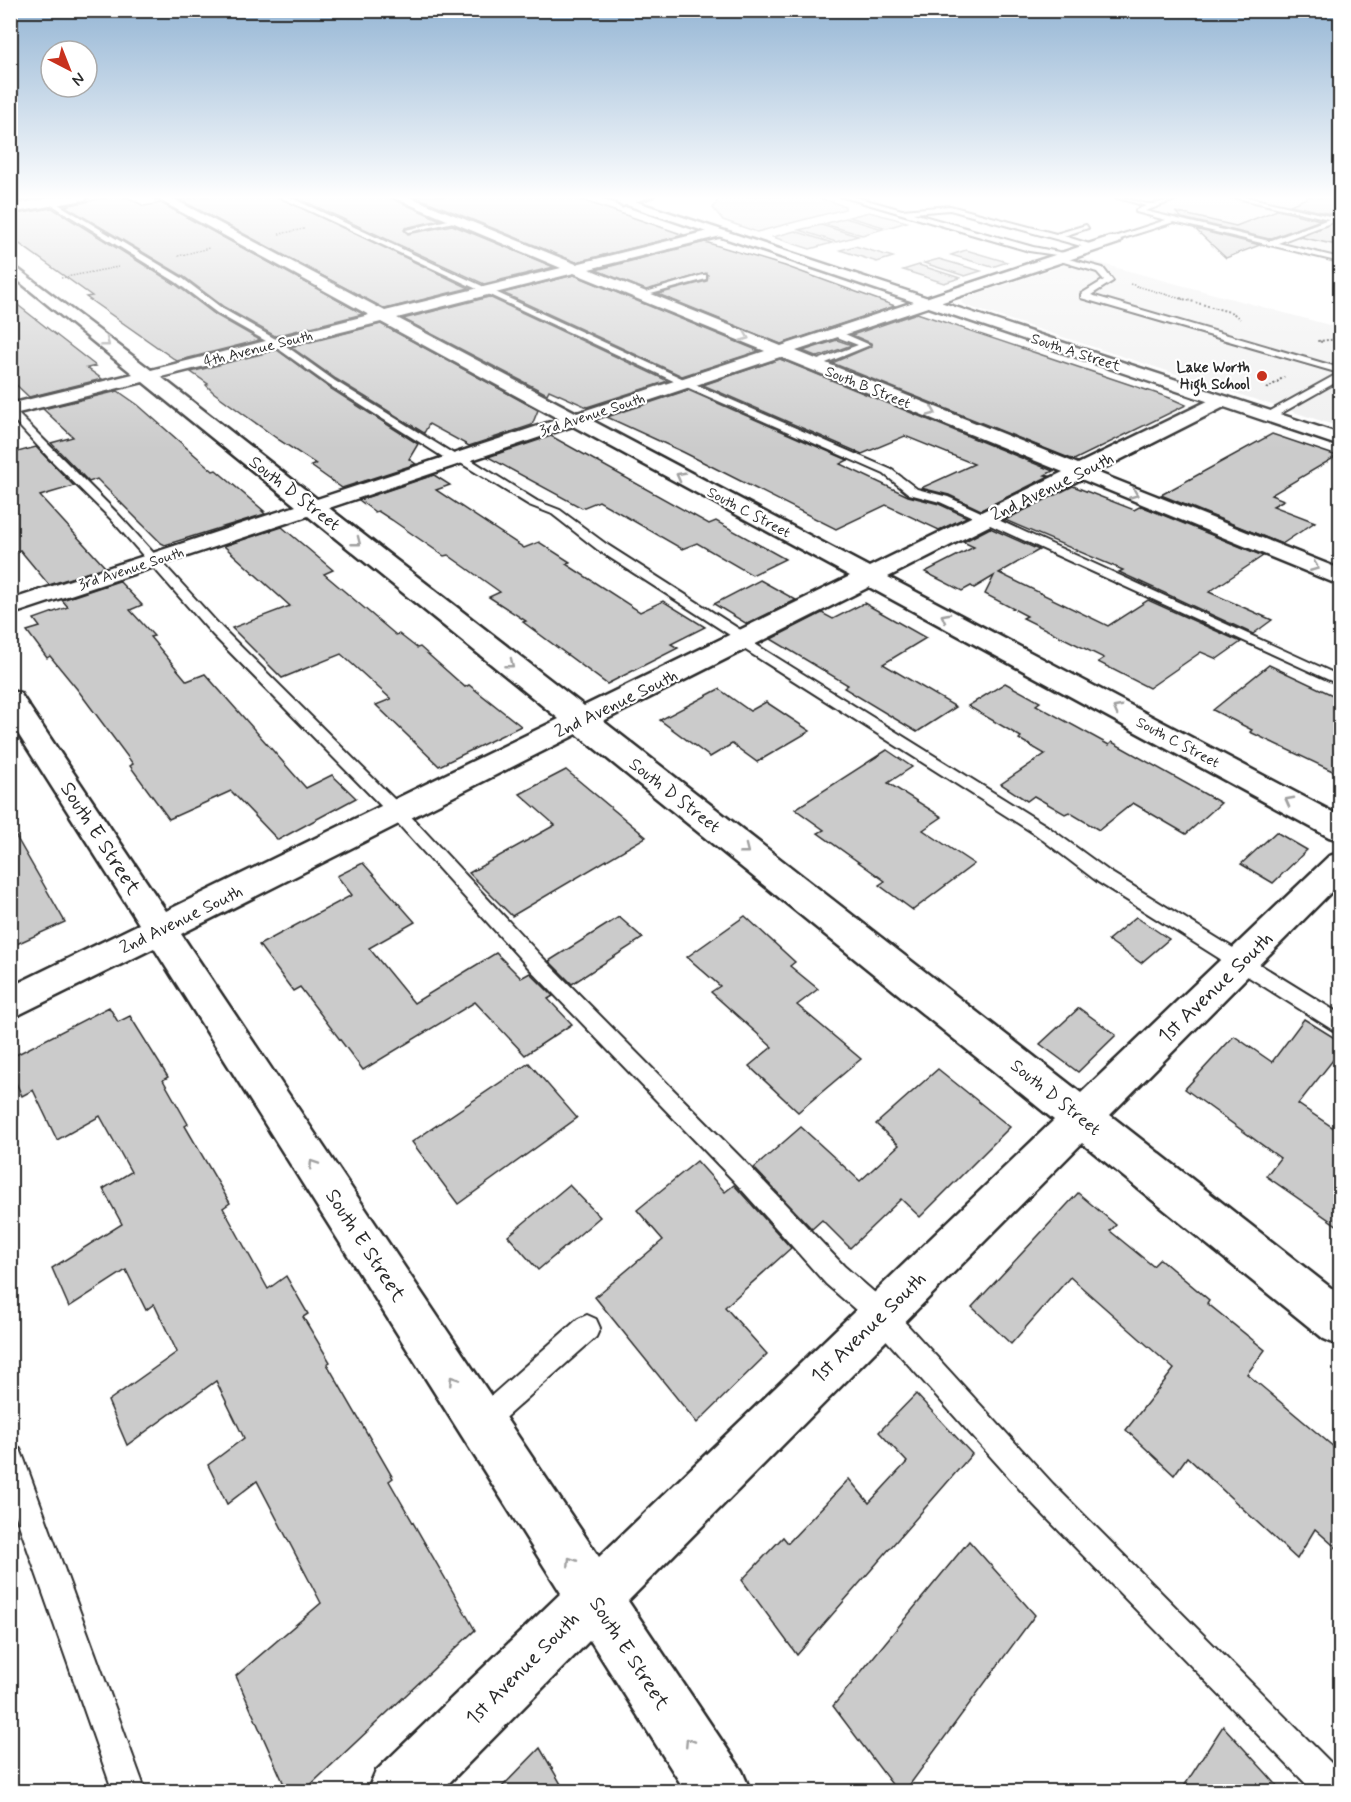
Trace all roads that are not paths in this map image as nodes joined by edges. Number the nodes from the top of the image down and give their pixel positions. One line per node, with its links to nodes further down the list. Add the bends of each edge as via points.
1 (26, 280): 20 (street, South D Street, one-way to 20)
2 (179, 280): 16 (lane, via 220,311)
3 (316, 280): 14 (street, South C Street)
4 (462, 280): 11 (lane)
5 (527, 280): 11 (street, 4th Avenue South)
6 (604, 280): 12 (street, South B Street)
7 (692, 280): 12 (lane)
8 (857, 280): 13 (street, South A Street)
9 (994, 280): 13 (street, 3rd Avenue South)
10 (1108, 280): 19 (lane, via 1084,296)
11 (485, 291): 14 (street, 4th Avenue South); 22 (lane)
12 (640, 295): 17 (street, South B Street, one-way to 17)
13 (926, 303): 15 (street, 3rd Avenue South); 23 (street, South A Street)
14 (383, 316): 16 (street, 4th Avenue South); 26 (street, South C Street)
15 (835, 333): 17 (street, 3rd Avenue South); 18 (lane, via 866,345)
16 (276, 343): 20 (street, 4th Avenue South); 28 (lane, via 332,384)
17 (780, 351): 18 (street, South B Street); 22 (street, 3rd Avenue South)
18 (813, 364): 29 (street, South B Street, one-way to 29)
19 (1341, 371)
20 (147, 376): 24 (street, 4th Avenue South); 30 (street, South D Street)
21 (1341, 376): 25 (lane)
22 (685, 383): 26 (street, 3rd Avenue South); 31 (lane, via 888,472 913,492 944,499)
23 (1222, 401): 25 (street, South A Street); 29 (street, 2nd Avenue South)
24 (11, 409): 32 (lane)
25 (1269, 417): 27 (street, South A Street)
26 (576, 420): 28 (street, 3rd Avenue South); 33 (street, South C Street, one-way to 26)
27 (1341, 440)
28 (458, 459): 30 (street, 3rd Avenue South); 36 (lane, via 556,512)
29 (1080, 472): 31 (street, 2nd Avenue South); 34 (street, South B Street, one-way to 34)
30 (313, 507): 32 (street, 3rd Avenue South); 39 (street, South D Street, one-way to 39)
31 (986, 519): 33 (street, 2nd Avenue South); 37 (lane)
32 (152, 561): 35 (street, 3rd Avenue South); 40 (lane)
33 (870, 577): 36 (street, 2nd Avenue South); 41 (street, South C Street, one-way to 33)
34 (1341, 577)
35 (10, 608)
36 (743, 640): 39 (street, 2nd Avenue South); 44 (lane, via 1041,830 1104,877)
37 (1341, 681)
38 (10, 699): 43 (street, South E Street)
39 (581, 720): 40 (street, 2nd Avenue South); 47 (street, South D Street, one-way to 47)
40 (397, 812): 43 (street, 2nd Avenue South); 48 (lane, via 835,1275)
41 (1341, 829)
42 (1341, 864): 44 (street, 1st Avenue South)
43 (160, 930): 45 (street, 2nd Avenue South); 51 (street, South E Street, one-way to 43)
44 (1241, 962): 46 (lane); 47 (street, 1st Avenue South)
45 (10, 1004)
46 (1341, 1024)
47 (1082, 1118): 48 (street, 1st Avenue South); 49 (street, South D Street)
48 (881, 1315): 53 (street, 1st Avenue South); 57 (lane, via 1043,1494)
49 (1341, 1323)
50 (587, 1328): 51 (lane)
51 (481, 1422): 53 (street, South E Street, one-way to 51)
52 (10, 1460): 54 (lane)
53 (594, 1597): 55 (street, 1st Avenue South); 56 (street, South E Street, one-way to 53)
54 (130, 1791)
55 (397, 1791)
56 (721, 1791)
57 (1336, 1791)

